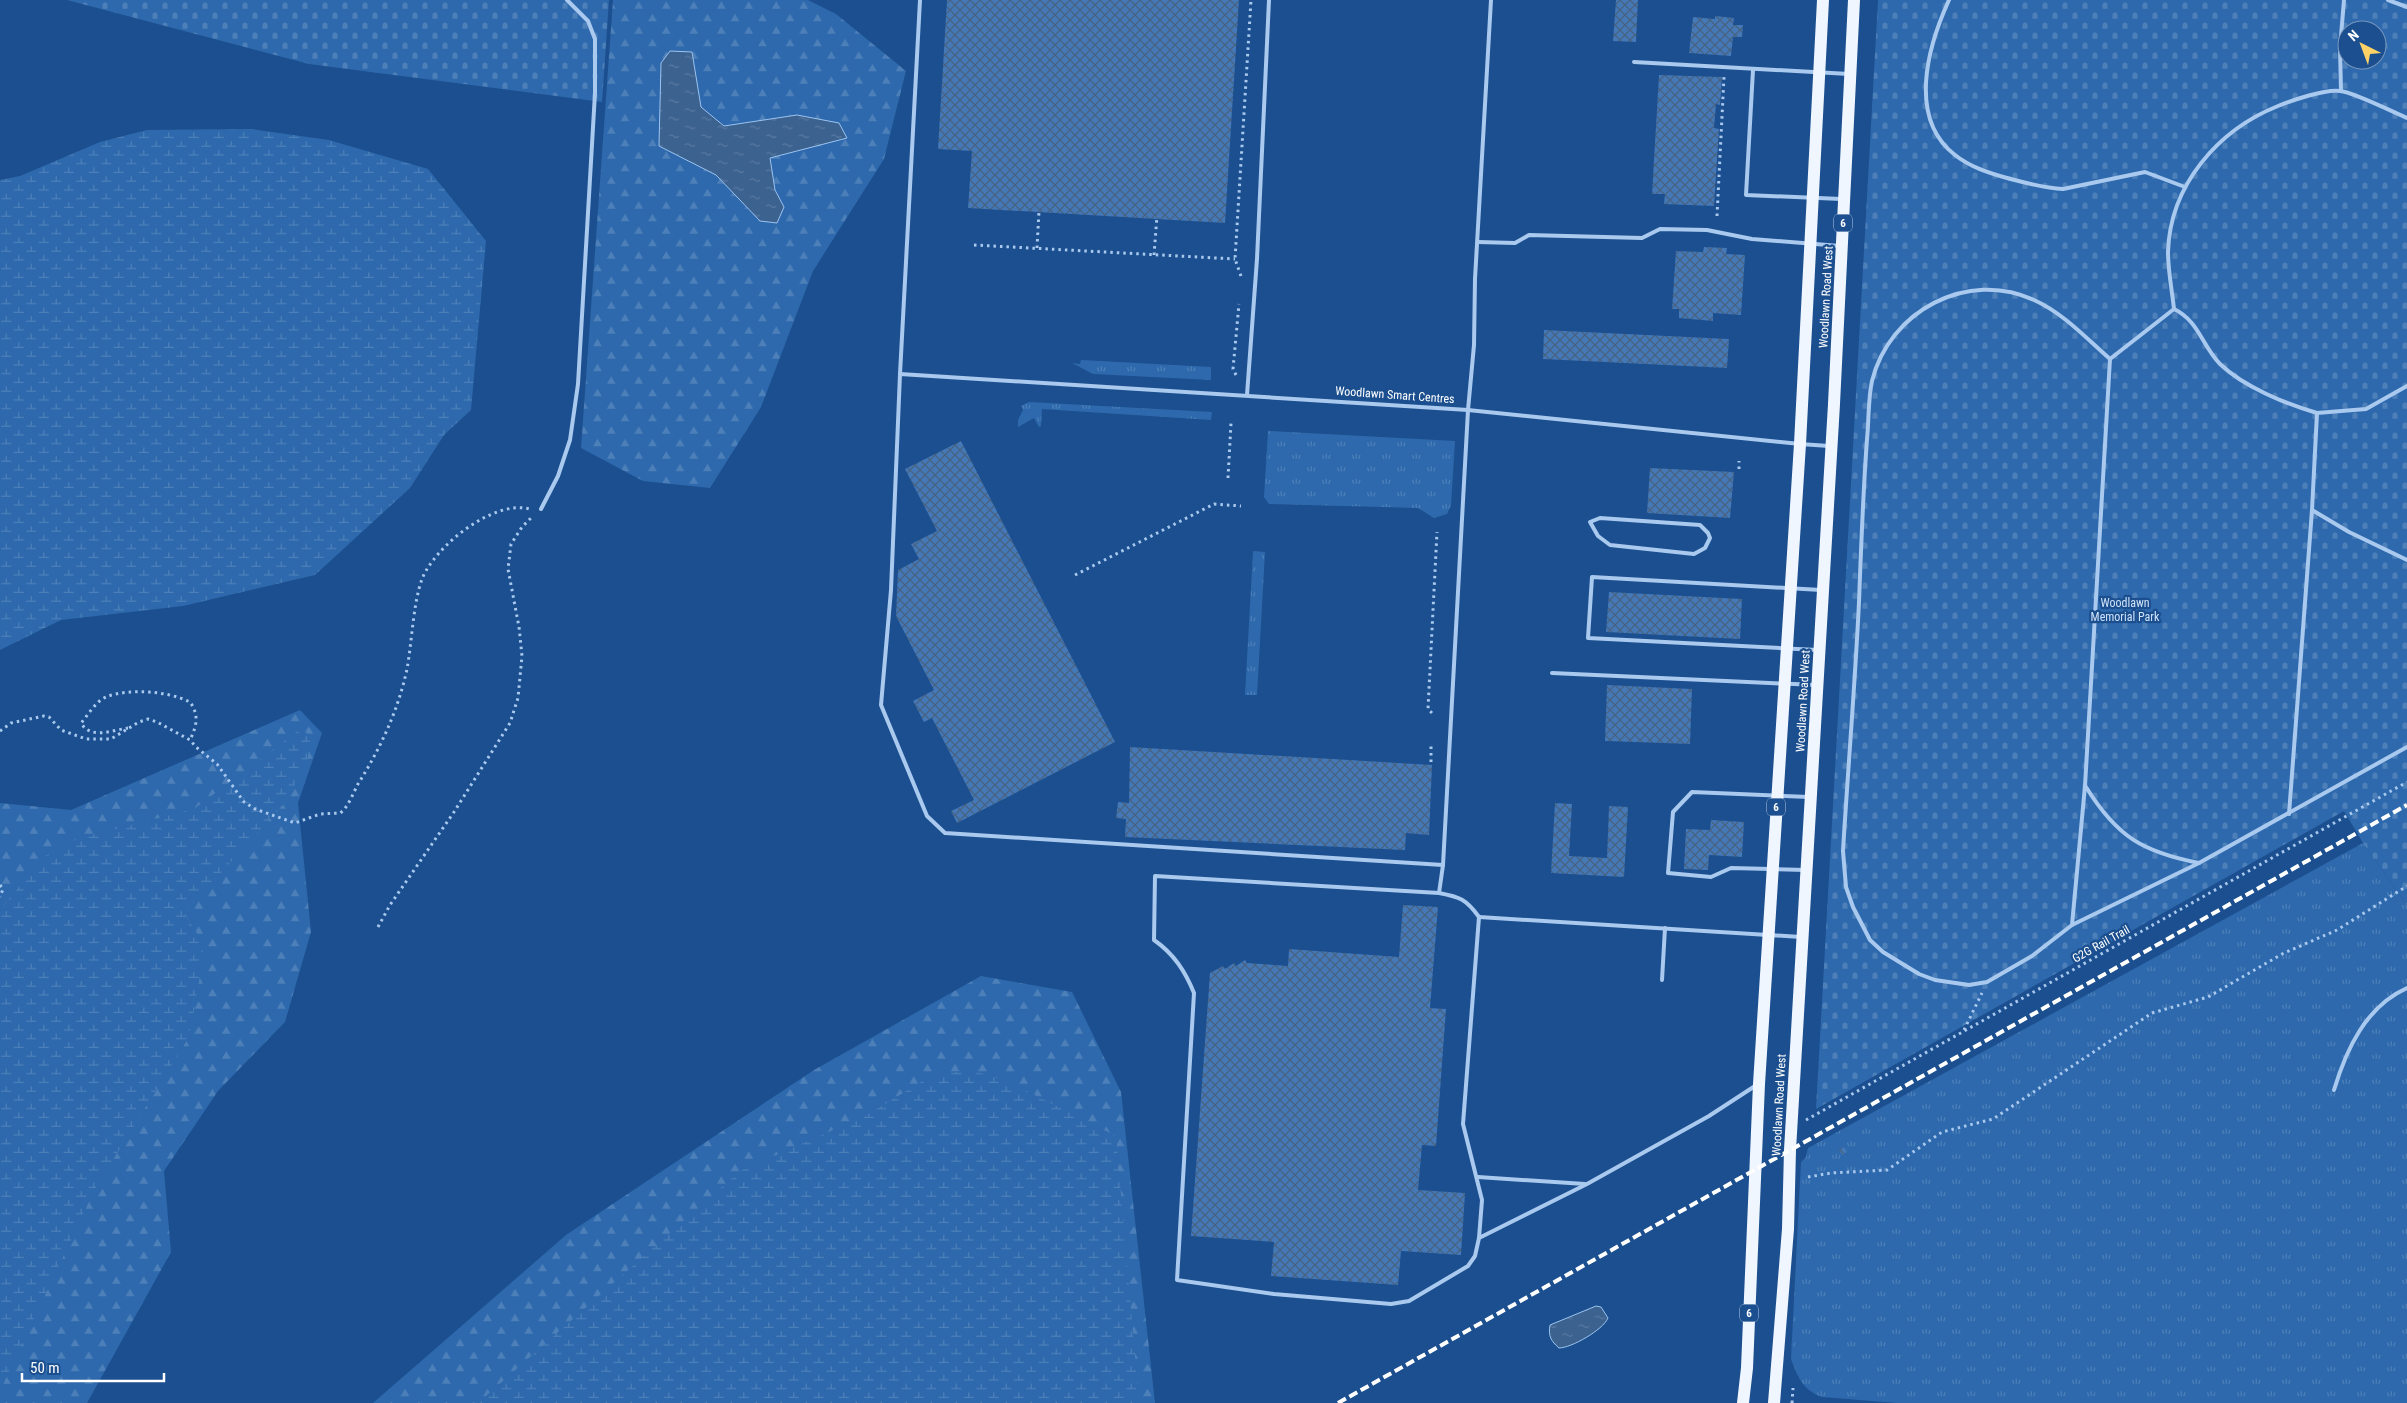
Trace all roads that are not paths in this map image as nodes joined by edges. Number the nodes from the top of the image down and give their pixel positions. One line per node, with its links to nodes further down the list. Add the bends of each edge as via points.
1 (567, 0): 32 (lane, via 588,21 596,39 595,93 578,384 570,440 558,476)
2 (920, 0): 25 (lane)
3 (1269, 0): 27 (lane)
4 (1491, 0): 20 (lane, Woodlawn Smart Centres)
5 (1823, 0): 13 (main road, Woodlawn Road West / 6)
6 (1854, 0): 14 (main road, Woodlawn Road West / 6)
7 (1949, 0): 17 (lane, via 1929,54 1926,91 1936,132 1955,155 1988,172 2049,188 2146,172)
8 (2344, 0): 15 (lane)
9 (2388, 0): 10 (lane)
10 (2407, 7)
11 (1634, 62): 12 (lane)
12 (1753, 70): 13 (lane); 18 (lane, via 1746,195)
13 (1819, 73): 14 (lane); 18 (main road, Woodlawn Road West / 6)
14 (1852, 74): 19 (main road, Woodlawn Road West / 6)
15 (2340, 91): 16 (lane); 17 (lane, via 2287,102 2242,124 2219,141)
16 (2407, 118)
17 (2185, 187): 23 (lane, via 2175,212 2168,252)
18 (1812, 198): 19 (lane); 21 (main road, Woodlawn Road West / 6)
19 (1844, 199): 22 (main road, Woodlawn Road West / 6)
20 (1478, 242): 21 (lane, via 1514,243 1529,235 1642,238 1660,229 1707,230); 28 (lane, Woodlawn Smart Centres)
21 (1810, 245): 22 (lane); 30 (main road, Woodlawn Road West / 6)
22 (1842, 246): 31 (main road, Woodlawn Road West / 6)
23 (2174, 309): 24 (lane); 29 (lane, via 2196,326 2220,364 2269,395)
24 (2110, 359): 44 (lane); 54 (lane, via 2052,309 2031,298 1984,289 1959,292 1936,300 1913,315 1884,352 1872,382 1865,468 1843,851 1846,887 1852,907 1870,940 1882,952 1919,974 1969,985 1987,982 2032,956)
25 (900, 374): 27 (lane, Woodlawn Smart Centres); 49 (lane, via 891,590 881,705 927,816 944,833)
26 (2407, 386): 29 (lane, via 2366,409)
27 (1247, 395): 28 (lane, Woodlawn Smart Centres)
28 (1468, 410): 30 (lane); 49 (lane)
29 (2316, 413): 33 (lane)
30 (1800, 444): 31 (lane); 36 (main road, Woodlawn Road West / 6)
31 (1832, 446): 37 (main road, Woodlawn Road West / 6)
32 (541, 509)
33 (2312, 510): 35 (lane); 47 (lane)
34 (1590, 522): 34 (lane, via 1600,518 1700,524 1710,538 1705,548 1694,554 1621,547 1610,545 1598,536)
35 (2407, 560)
36 (1791, 589): 37 (lane); 38 (main road, Woodlawn Road West / 6); 38 (lane, via 1592,577 1588,638)
37 (1823, 590): 39 (main road, Woodlawn Road West / 6)
38 (1786, 650): 39 (lane); 41 (main road, Woodlawn Road West / 6)
39 (1819, 650): 42 (main road, Woodlawn Road West / 6)
40 (1552, 674): 41 (lane)
41 (1784, 684): 42 (lane); 45 (main road, Woodlawn Road West / 6)
42 (1817, 685): 46 (main road, Woodlawn Road West / 6)
43 (2407, 747): 47 (lane)
44 (2085, 786): 48 (lane, via 2114,824 2130,838 2148,850); 54 (lane)
45 (1776, 796): 46 (lane); 50 (main road, Woodlawn Road West / 6); 50 (lane, via 1692,792 1673,812 1668,873 1711,877 1731,868)
46 (1811, 798): 51 (main road, Woodlawn Road West / 6)
47 (2288, 814): 48 (lane)
48 (2199, 863): 54 (lane)
49 (1443, 865): 52 (lane)
50 (1772, 869): 51 (lane); 56 (main road, Woodlawn Road West / 6)
51 (1806, 870): 57 (main road, Woodlawn Road West / 6)
52 (1439, 893): 53 (lane, via 1464,900); 64 (lane, via 1155,876 1154,940 1167,948 1194,993 1177,1280 1274,1294 1391,1304 1409,1302 1468,1266)
53 (1479, 917): 55 (lane); 62 (lane, via 1463,1124)
54 (2072, 925)
55 (1665, 928): 56 (lane); 58 (lane)
56 (1768, 935): 57 (lane); 60 (main road, Woodlawn Road West / 6)
57 (1803, 937): 66 (main road, Woodlawn Road West / 6, via 1788,1229)
58 (1662, 980)
59 (2407, 988): 61 (lane, via 2381,1004 2361,1028 2344,1058)
60 (1759, 1084): 63 (lane); 65 (main road, Woodlawn Road West / 6)
61 (2334, 1090)
62 (1478, 1177): 63 (lane); 64 (lane, via 1482,1200)
63 (1587, 1184): 64 (lane)
64 (1480, 1238)
65 (1743, 1403)
66 (1774, 1403)

